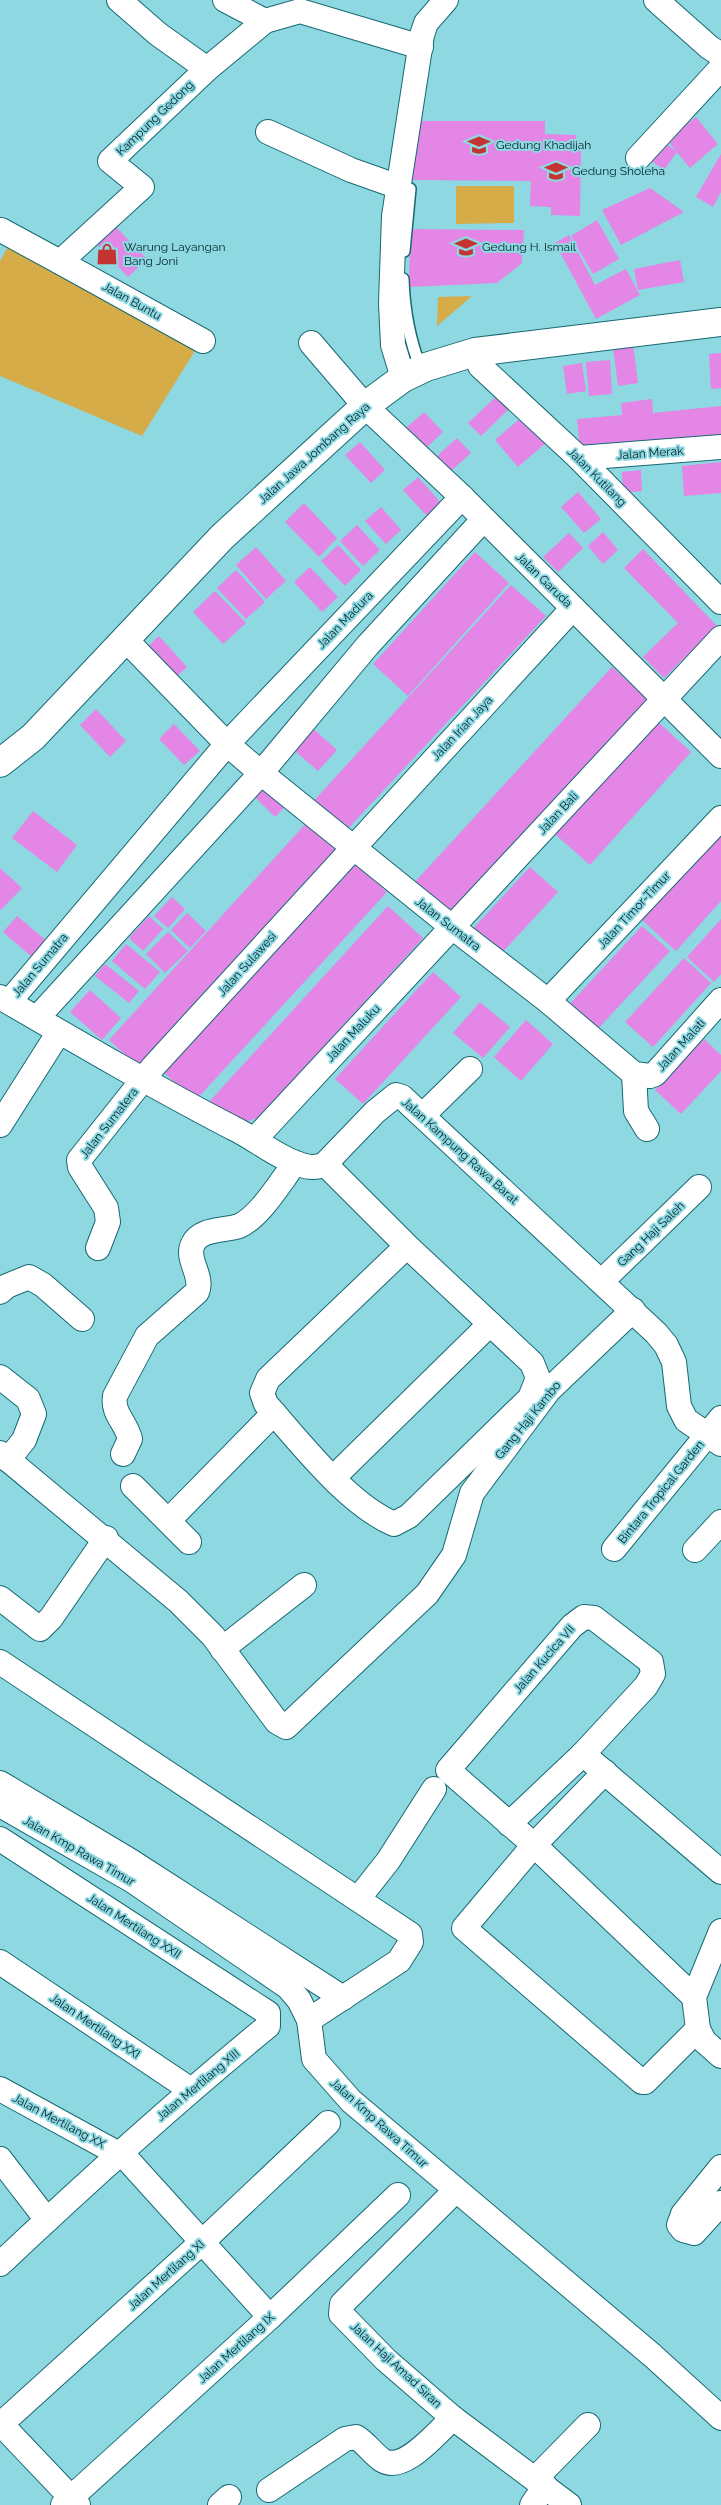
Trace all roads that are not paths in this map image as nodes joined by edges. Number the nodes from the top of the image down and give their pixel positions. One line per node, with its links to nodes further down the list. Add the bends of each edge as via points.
1 (119, 0): 9 (street, Kampung Gedong, via 158,34)
2 (225, 0): 5 (street)
3 (446, 0): 7 (street, via 426,23)
4 (656, 0): 6 (street, via 709,47)
5 (265, 21): 7 (street, Kampung Gedong, via 300,11); 9 (street, Kampung Gedong)
6 (721, 43)
7 (421, 47): 12 (street)
8 (721, 68): 11 (street)
9 (207, 69): 14 (street, Kampung Gedong, via 110,161 142,187)
10 (268, 132): 12 (street, via 342,166)
11 (638, 158)
12 (399, 187): 19 (street, via 394,216 393,345)
13 (0, 231): 14 (street)
14 (60, 262): 16 (street, Jalan Buntu)
15 (721, 322): 18 (main road, Jalan Jawa Jombang Raya)
16 (204, 341)
17 (311, 343): 20 (street, Jalan Garuda)
18 (475, 352): 19 (main road, Jalan Jawa Jombang Raya); 22 (street, Jalan Kutilang, via 480,366)
19 (412, 373): 20 (main road, Jalan Jawa Jombang Raya)
20 (365, 406): 23 (street, Jalan Garuda); 27 (main road, Jalan Jawa Jombang Raya, via 222,536)
21 (721, 447): 22 (street, Jalan Merak)
22 (578, 458): 25 (street, Jalan Kutilang)
23 (462, 497): 24 (street, Jalan Garuda); 30 (street, Jalan Madura)
24 (483, 520): 26 (street, Jalan Garuda); 33 (street, via 368,645)
25 (721, 602)
26 (572, 608): 29 (street, Jalan Garuda); 35 (street, Jalan Irian Jaya)
27 (125, 638): 30 (street, Jalan Sumatra); 32 (main road, Jalan Jawa Jombang Raya, via 34,737)
28 (721, 638): 29 (street, Jalan Bali)
29 (664, 699): 31 (street, Jalan Garuda); 36 (street, Jalan Bali)
30 (227, 744): 33 (street, Jalan Sumatra); 37 (street, Jalan Sumatra)
31 (721, 756)
32 (0, 763)
33 (261, 773): 35 (street, Jalan Sumatra); 40 (street)
34 (721, 818): 38 (street, Jalan Timor-Timur)
35 (352, 848): 36 (street, Jalan Sumatra); 44 (street, Jalan Sulawesi)
36 (452, 927): 38 (street, Jalan Sumatra); 48 (street, Jalan Maluku)
37 (4, 1000): 40 (street)
38 (548, 1001): 43 (street, Jalan Sumatra)
39 (716, 1014): 43 (street, Jalan Malati, via 655,1074)
40 (37, 1018): 41 (street)
41 (59, 1032): 44 (street); 46 (street)
42 (470, 1069): 45 (street)
43 (634, 1074): 47 (street, via 636,1111)
44 (142, 1081): 48 (street); 53 (street, Jalan Sumatera, via 79,1160 80,1167 106,1208 108,1222)
45 (423, 1115): 50 (street, Jalan Kampung Rawa Barat, via 396,1095); 54 (street, Jalan Kampung Rawa Barat)
46 (0, 1125)
47 (647, 1130)
48 (255, 1139): 49 (street)
49 (295, 1163): 50 (street, via 317,1168); 62 (street, via 251,1218 238,1226 206,1234 192,1244 201,1285 147,1336 115,1396 113,1406 118,1418 127,1426 130,1439)
50 (325, 1164): 52 (street)
51 (699, 1187): 54 (street, Gang Haji Saleh)
52 (406, 1246): 58 (street); 60 (street, via 268,1379 262,1393)
53 (98, 1248)
54 (602, 1281): 56 (street, Jalan Kampung Rawa Barat)
55 (0, 1292): 57 (street, via 29,1277)
56 (633, 1310): 61 (street, Jalan Kampung Rawa Barat, via 666,1344 674,1362 679,1406 686,1420); 74 (street, Gang Haji Kambo, via 549,1390 472,1493 454,1555 427,1594 289,1725 282,1726 278,1722)
57 (82, 1319)
58 (490, 1324): 64 (street); 64 (street, via 532,1363 538,1378 530,1398 409,1516 394,1524 381,1518)
59 (0, 1377): 63 (street, via 28,1399 34,1414 24,1440)
60 (274, 1413): 64 (street); 66 (street)
61 (716, 1432): 70 (street, Bintara Tropical Garden)
62 (123, 1454)
63 (4, 1456): 68 (street)
64 (333, 1478)
65 (133, 1486): 66 (street)
66 (169, 1520): 69 (street)
67 (721, 1522): 71 (street)
68 (106, 1538): 73 (street, via 40,1629); 74 (street, via 178,1601)
69 (189, 1542)
70 (614, 1549)
71 (694, 1550)
72 (304, 1585): 74 (street)
73 (0, 1598)
74 (222, 1649)
75 (0, 1662): 85 (street)
76 (583, 1754): 77 (street); 81 (street, Jalan Kucica VII); 81 (street, Jalan Kucica VII, via 646,1686 653,1674 651,1662 594,1618 588,1617 572,1626 448,1770)
77 (604, 1772): 83 (street); 84 (street)
78 (0, 1783): 89 (street, via 129,1860)
79 (434, 1790): 85 (street, via 388,1861)
80 (0, 1805): 91 (street, Jalan Kmp Rawa Timur, via 133,1881 277,1978 299,2000)
81 (509, 1824): 83 (street, Jalan Kucica VII)
82 (0, 1839): 90 (street, Jalan Mertilang XXII)
83 (534, 1845): 88 (street, Jalan Kucica VII); 92 (street, via 467,1922 466,1931 642,2082)
84 (721, 1872)
85 (358, 1900): 89 (street, via 410,1934 411,1942 399,1960)
86 (721, 1931): 88 (street)
87 (0, 1962): 95 (street, Jalan Mertilang XXI)
88 (694, 1997): 92 (street)
89 (343, 1998): 91 (street)
90 (268, 2013): 95 (street, Jalan Mertilang XIII, via 268,2026)
91 (309, 2020): 100 (street, Jalan Kmp Rawa Timur, via 314,2059 326,2076)
92 (698, 2030): 93 (street, via 704,2041)
93 (721, 2056)
94 (0, 2089): 97 (street, Jalan Mertilang XX)
95 (191, 2090): 97 (street, Jalan Mertilang XIII)
96 (328, 2123): 104 (street, Jalan Mertilang XI)
97 (118, 2153): 103 (street, Jalan Mertilang XIII); 104 (street)
98 (0, 2158): 103 (street)
99 (721, 2167): 102 (street, via 682,2214 679,2225 690,2233 696,2232)
100 (455, 2191): 107 (street, Jalan Haji Amad Siran, via 340,2308 341,2314 386,2360); 108 (street, Jalan Kmp Rawa Timur, via 653,2356)
101 (398, 2195): 106 (street, Jalan Mertilang IX)
102 (721, 2203)
103 (47, 2220): 105 (street, Jalan Mertilang XIII)
104 (201, 2242): 106 (street); 109 (street, Jalan Mertilang XI)
105 (0, 2264)
106 (270, 2318): 113 (street, Jalan Mertilang IX)
107 (453, 2418): 111 (street, via 399,2464 389,2464 380,2459 356,2437 345,2439); 112 (street, Jalan Haji Amad Siran)
108 (721, 2418)
109 (0, 2424): 113 (street)
110 (588, 2425): 112 (street)
111 (269, 2490)
112 (537, 2490): 114 (street, Jalan Haji Amad Siran)
113 (71, 2502)
114 (570, 2505)

